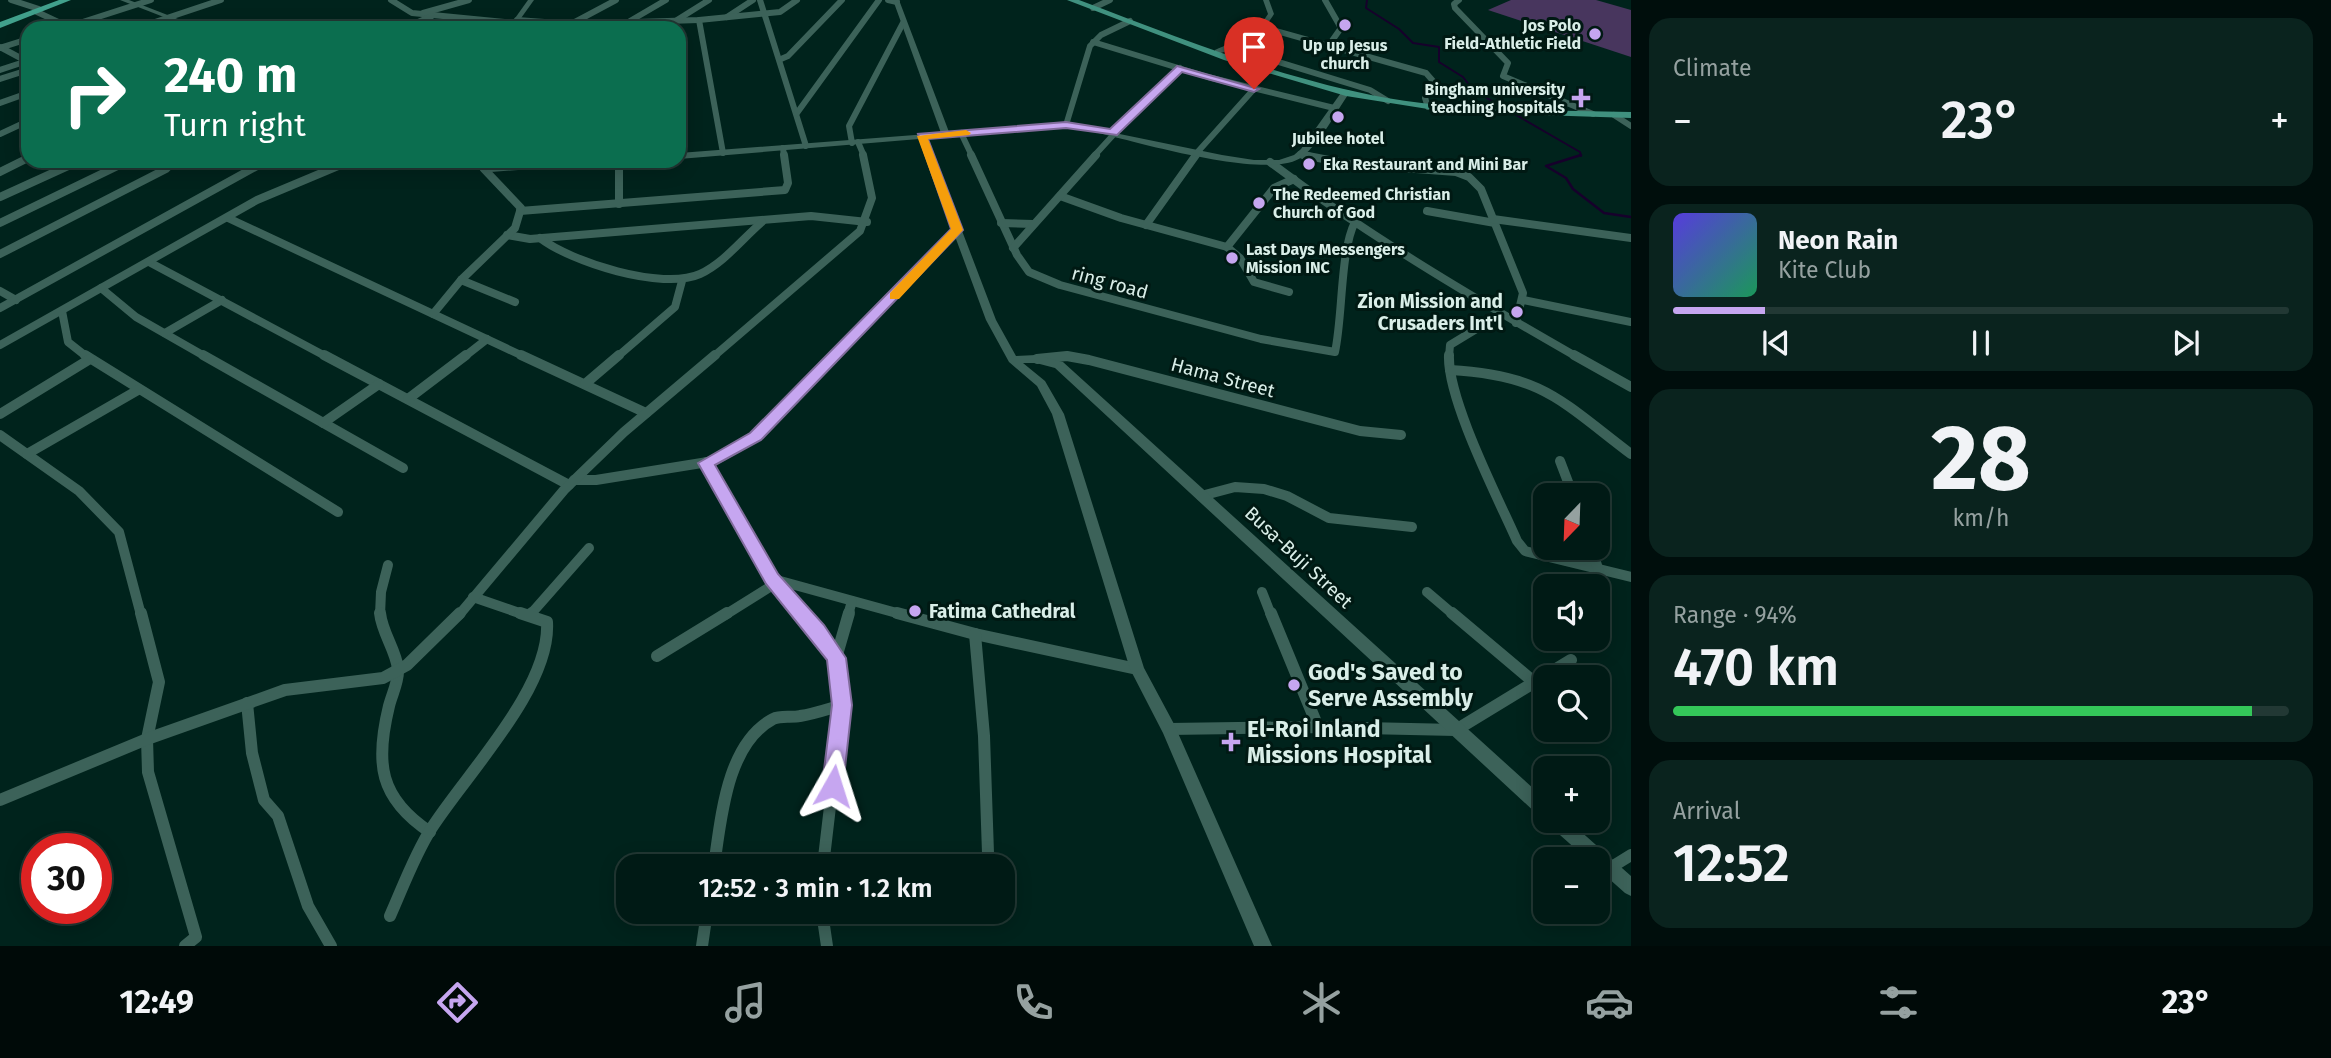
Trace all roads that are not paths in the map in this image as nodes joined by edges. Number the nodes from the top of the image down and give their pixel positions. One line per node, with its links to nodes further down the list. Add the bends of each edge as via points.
1 (11, 0): 26 (street)
2 (61, 0): 26 (highway)
3 (67, 0): 26 (highway)
4 (123, 0): 24 (street)
5 (151, 0): 24 (street)
6 (221, 0): 30 (street)
7 (391, 0): 27 (street, via 408,12)
8 (469, 0): 27 (street)
9 (531, 0): 40 (street)
10 (616, 0): 41 (street)
11 (666, 0): 42 (street)
12 (709, 0): 32 (street)
13 (752, 0): 31 (street)
14 (760, 0): 28 (street)
15 (797, 0): 28 (street, via 780,12)
16 (842, 0): 54 (street)
17 (879, 0): 67 (street)
18 (1072, 0): 25 (main road)
19 (1110, 0): 25 (street)
20 (1266, 0): 47 (street, via 1271,14)
21 (1325, 0): 50 (street, via 1341,28)
22 (1460, 0): 68 (street, via 1455,8 1508,63 1503,76)
23 (894, 1): 45 (street)
24 (136, 5): 30 (street); 35 (street)
25 (1093, 8): 44 (main road)
26 (38, 10): 34 (street); 46 (highway)
27 (421, 13): 29 (street)
28 (766, 14): 31 (street); 54 (street)
29 (432, 16): 38 (street); 39 (street)
30 (168, 18): 36 (street); 37 (street)
31 (726, 18): 33 (street)
32 (676, 20): 33 (street); 43 (street)
33 (699, 20): 82 (street)
34 (57, 21)
35 (87, 21)
36 (159, 21)
37 (177, 21)
38 (420, 21)
39 (485, 21)
40 (516, 21)
41 (578, 21)
42 (631, 21)
43 (669, 21)
44 (1130, 21): 49 (street); 52 (main road, via 1193,43)
45 (903, 23): 77 (street); 79 (street, via 849,126)
46 (0, 24)
47 (1262, 27): 50 (street); 52 (street)
48 (21, 41): 51 (street)
49 (1093, 42): 56 (street); 72 (street, via 1084,56)
50 (1329, 45): 65 (street, via 1426,73 1433,81 1425,98)
51 (0, 48): 53 (street)
52 (1229, 49): 61 (main road, via 1251,64); 63 (street, via 1370,90)
53 (21, 59)
54 (781, 59): 67 (street)
55 (21, 64): 57 (street)
56 (1180, 68): 60 (street); 75 (street)
57 (0, 70)
58 (21, 72): 59 (street)
59 (0, 79)
60 (1254, 89): 66 (street); 83 (street)
61 (1346, 92): 63 (main road); 66 (street)
62 (21, 96): 64 (street)
63 (1388, 101): 65 (main road)
64 (0, 103)
65 (1428, 107): 68 (main road)
66 (1334, 108): 84 (street)
67 (797, 113): 80 (street)
68 (1593, 114): 69 (main road)
69 (1614, 115): 70 (main road); 73 (street)
70 (1631, 115)
71 (21, 124): 76 (street)
72 (1066, 125): 74 (street); 75 (street)
73 (1631, 126)
74 (961, 133): 77 (street); 110 (street, ring road)
75 (1114, 133): 83 (street); 99 (street)
76 (0, 134)
77 (946, 134): 78 (street)
78 (922, 136): 79 (street); 113 (street)
79 (855, 142): 80 (street); 107 (street, via 871,174 874,195)
80 (806, 146): 81 (street)
81 (783, 148): 82 (street); 101 (street, via 785,190)
82 (723, 153): 85 (street)
83 (1196, 154): 88 (street); 112 (street)
84 (1300, 154): 86 (street); 106 (street, via 1461,173 1481,189)
85 (686, 156)
86 (1288, 161): 88 (street); 98 (street)
87 (21, 162): 97 (street)
88 (1270, 162): 98 (street)
89 (64, 168): 100 (street)
90 (114, 168): 109 (street)
91 (167, 168): 119 (street)
92 (253, 168): 126 (street)
93 (333, 168): 104 (street)
94 (498, 168): 96 (street)
95 (619, 168): 101 (street)
96 (484, 169): 102 (street)
97 (0, 172)
98 (1292, 178): 108 (street); 117 (street, via 1274,188)
99 (1060, 196): 111 (street); 112 (street)
100 (0, 197)
101 (618, 204): 102 (street)
102 (520, 211): 114 (street)
103 (1427, 211): 106 (street)
104 (228, 218): 120 (street); 132 (street)
105 (762, 221): 107 (street, via 811,216); 115 (street); 122 (street, via 700,275)
106 (1494, 221): 116 (street); 128 (street)
107 (867, 222): 148 (street)
108 (1355, 222): 118 (street, ring road, via 1348,236 1335,352 1261,339 1060,285 1029,272); 133 (street)
109 (0, 223)
110 (1001, 223): 111 (street); 118 (street, ring road)
111 (1033, 224): 118 (street)
112 (1146, 225): 117 (street)
113 (957, 230): 141 (street, via 991,320); 156 (street, via 756,437)
114 (507, 235): 115 (street); 121 (street)
115 (540, 238): 122 (street, via 553,250 587,263)
116 (1631, 238)
117 (1227, 247): 125 (street, via 1240,258 1254,282)
118 (1013, 248)
119 (0, 254)
120 (149, 262): 123 (street); 127 (street)
121 (461, 280): 129 (street); 132 (street)
122 (682, 281): 144 (street, via 675,306)
123 (101, 288): 131 (street); 136 (street, via 136,317)
124 (0, 291): 126 (street)
125 (1289, 292)
126 (16, 300): 130 (street)
127 (222, 300): 136 (street); 143 (street)
128 (1524, 300): 134 (street); 135 (street)
129 (515, 302)
130 (0, 308)
131 (62, 311): 138 (street); 139 (street, via 68,342)
132 (433, 314): 137 (street)
133 (1501, 314): 135 (street); 142 (street, via 1450,345)
134 (1631, 322)
135 (1516, 323): 145 (street)
136 (165, 333): 150 (street)
137 (487, 339): 144 (street); 147 (street)
138 (0, 345)
139 (90, 359): 146 (street); 149 (street)
140 (1036, 359): 141 (street, Busa-Buji Street); 152 (street, Hama Street, via 1067,356 1089,360 1360,431); 160 (street, Busa-Buji Street, via 1059,365)
141 (1013, 360): 180 (street, via 1041,384 1058,414)
142 (1450, 370): 154 (street, via 1503,375 1546,390); 166 (street, via 1521,547 1534,555)
143 (380, 384): 147 (street); 150 (street)
144 (584, 384): 148 (street)
145 (1631, 387)
146 (138, 390): 153 (street); 161 (street)
147 (408, 399): 158 (street)
148 (646, 413): 158 (street)
149 (0, 414)
150 (323, 423): 157 (street)
151 (0, 435): 153 (street)
152 (1401, 435)
153 (27, 454): 188 (street, via 89,499 119,532 159,682)
154 (1631, 454)
155 (1560, 461): 159 (street)
156 (706, 463): 158 (street); 168 (street)
157 (403, 468)
158 (571, 482): 171 (street)
159 (1568, 483)
160 (1201, 496): 162 (street, via 1235,487 1264,489 1329,518); 187 (street, Busa-Buji Street)
161 (338, 512)
162 (1412, 527)
163 (589, 548): 173 (street)
164 (1596, 560): 166 (street)
165 (388, 565): 179 (street, via 379,593 384,634)
166 (1600, 571): 167 (street)
167 (1631, 577)
168 (774, 581): 172 (street); 175 (street); 176 (street)
169 (1262, 592): 185 (street)
170 (1427, 592): 181 (street)
171 (473, 597): 173 (street); 179 (street)
172 (852, 601): 174 (street); 176 (street)
173 (530, 615): 191 (street, via 550,628 550,643 533,682)
174 (975, 634): 180 (street); 194 (street)
175 (657, 656)
176 (836, 658): 184 (street)
177 (1572, 660): 178 (street)
178 (1564, 665)
179 (398, 670): 183 (street, via 383,678 285,690); 191 (street, via 381,735 381,762 397,805 407,819)
180 (1137, 670): 186 (street)
181 (1533, 680)
182 (1533, 683): 187 (street)
183 (247, 703): 188 (street); 204 (street, via 252,752 264,800 278,816 308,906)
184 (842, 705): 195 (street, via 777,717 749,743 723,804); 196 (street)
185 (1318, 727): 186 (street); 187 (street)
186 (1169, 729): 207 (street)
187 (1456, 730): 189 (street, Busa-Buji Street)
188 (148, 739): 190 (street); 203 (street, via 148,772 196,937)
189 (1533, 799)
190 (0, 800)
191 (430, 832): 200 (street)
192 (1571, 833): 193 (street)
193 (1586, 847)
194 (988, 853)
195 (716, 854)
196 (824, 854)
197 (1631, 855): 198 (street)
198 (1610, 868): 199 (street)
199 (1631, 887)
200 (390, 916)
201 (705, 924): 205 (street)
202 (824, 924): 206 (street)
203 (185, 946)
204 (331, 946)
205 (702, 946)
206 (828, 946)
207 (1263, 946)

